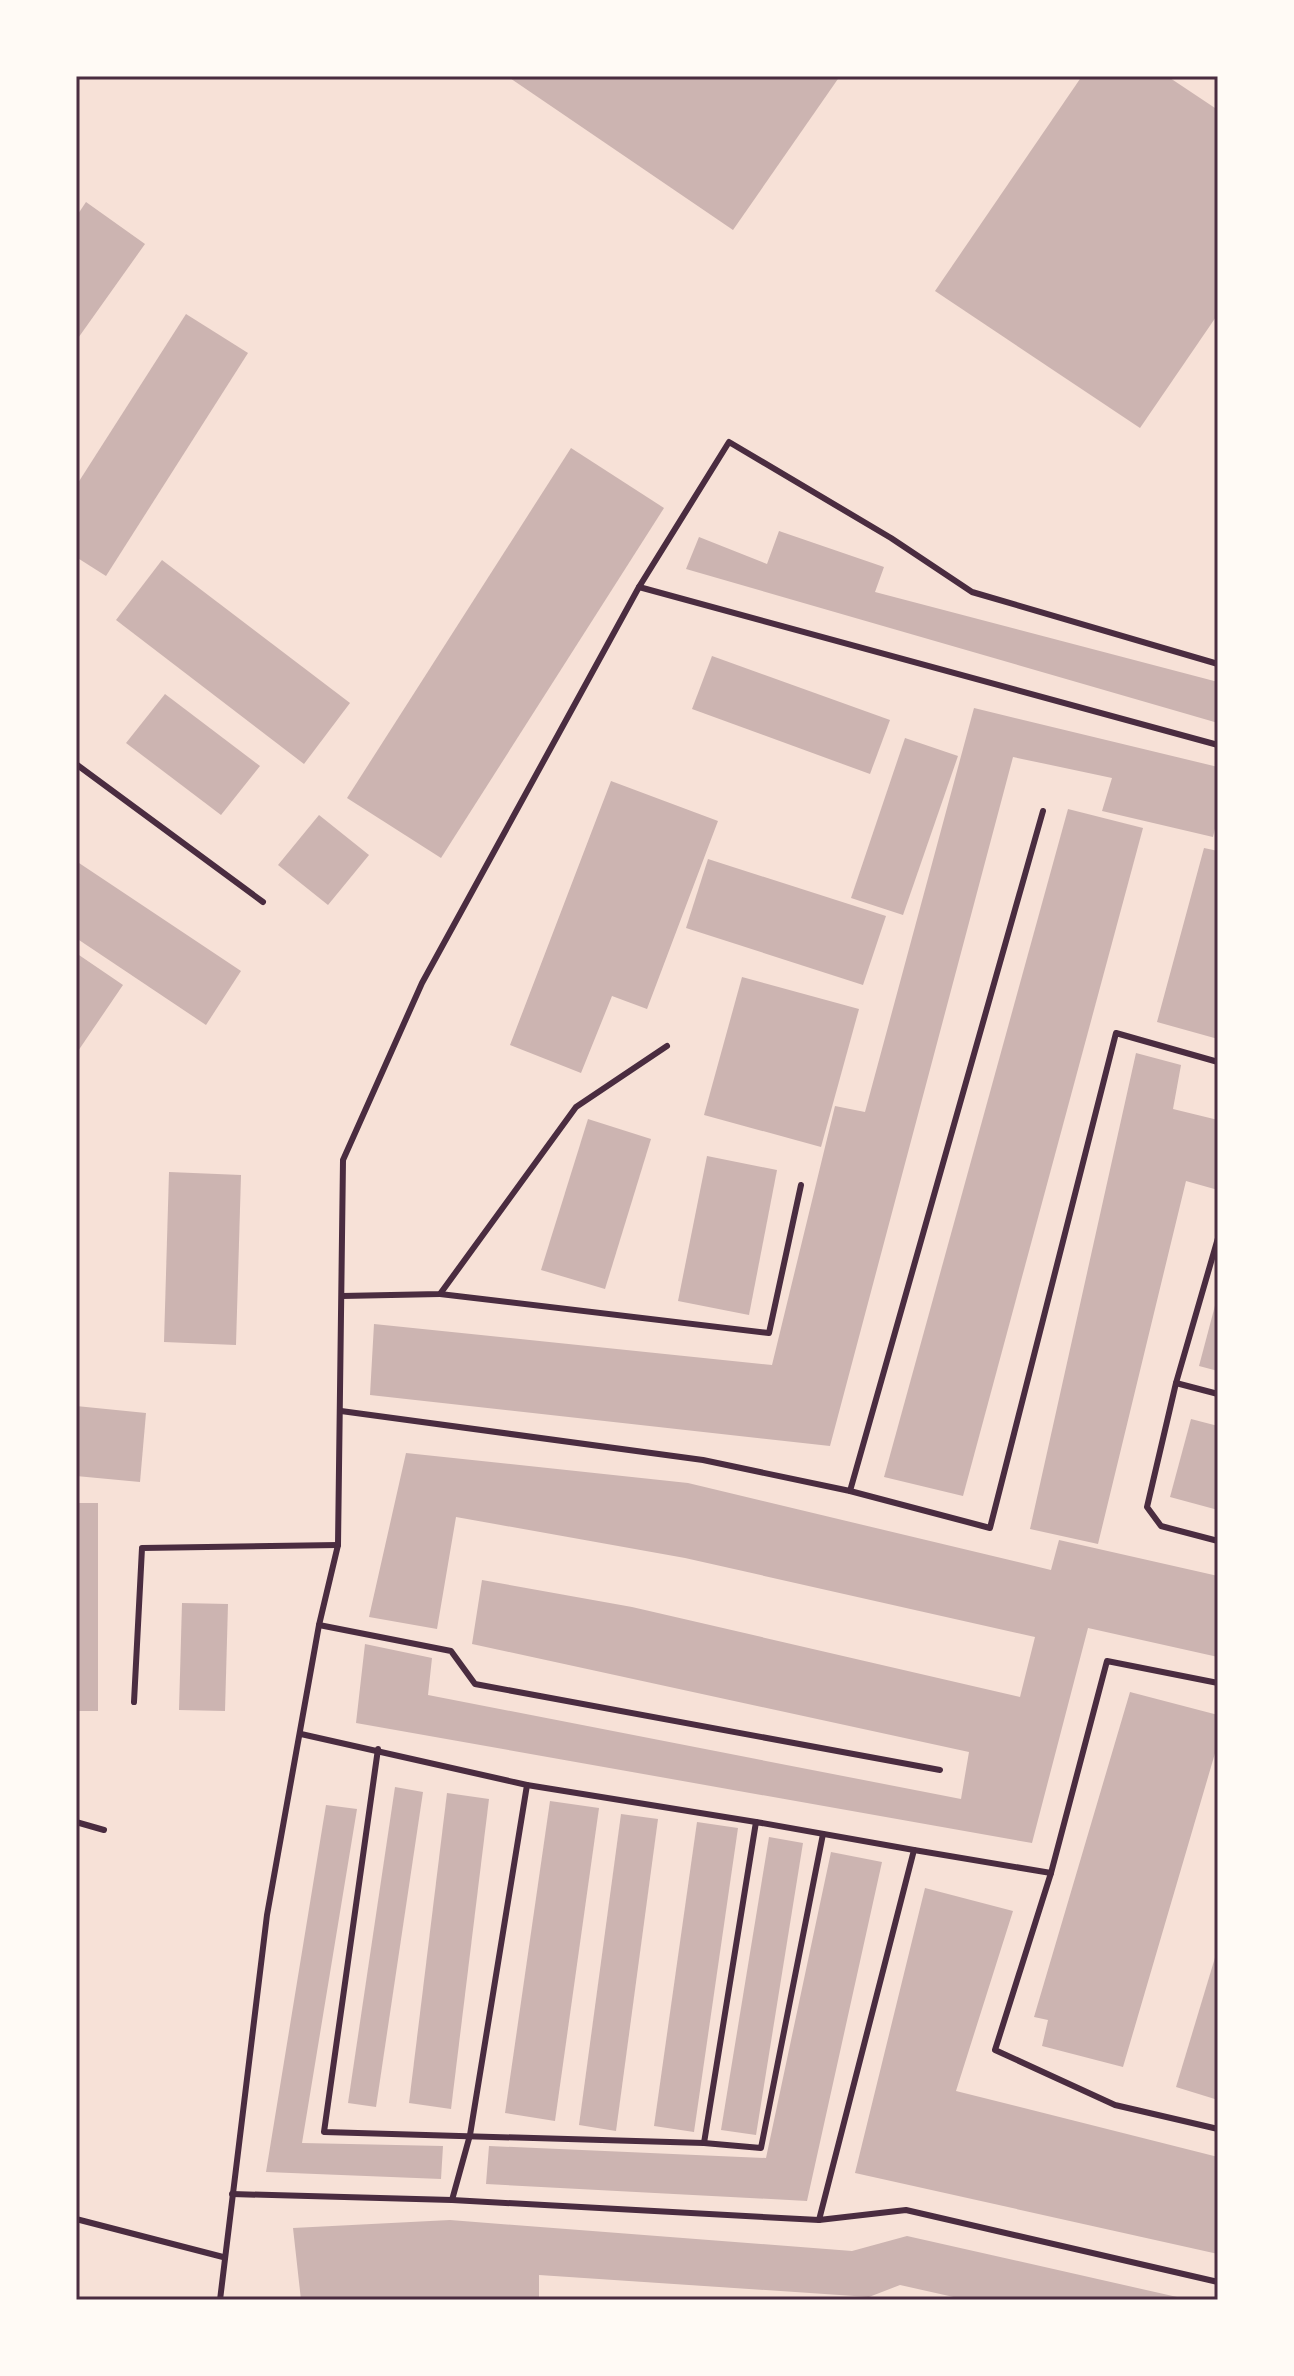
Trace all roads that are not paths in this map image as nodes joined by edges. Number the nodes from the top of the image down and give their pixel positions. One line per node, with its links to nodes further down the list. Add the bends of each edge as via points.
1 (639, 587): 2 (lane, via 729,442 972,592); 3 (lane); 12 (lane, via 422,983 343,1160)
2 (1218, 664)
3 (1218, 745)
4 (76, 764): 6 (lane)
5 (1043, 811): 16 (lane)
6 (263, 902)
7 (667, 1046): 11 (lane, via 576,1107)
8 (1218, 1062): 16 (lane, via 1116,1033 990,1528)
9 (801, 1185): 11 (lane, via 769,1333)
10 (1218, 1238): 13 (lane)
11 (440, 1294): 12 (lane)
12 (342, 1296): 15 (lane)
13 (1176, 1383): 14 (lane); 17 (lane, via 1147,1507 1161,1526)
14 (1218, 1394)
15 (341, 1411): 16 (lane, via 703,1460); 18 (lane)
16 (850, 1491)
17 (1218, 1541)
18 (338, 1545): 19 (lane); 21 (lane, via 142,1548)
19 (319, 1625): 22 (lane); 24 (lane, via 451,1651 475,1684)
20 (1218, 1683): 31 (lane, via 1107,1661)
21 (134, 1702)
22 (301, 1734): 23 (lane); 35 (lane, via 267,1915)
23 (378, 1749): 25 (lane); 33 (lane, via 324,2132)
24 (940, 1770)
25 (527, 1785): 27 (lane); 33 (lane)
26 (76, 1822): 28 (lane)
27 (756, 1822): 29 (lane); 34 (lane)
28 (104, 1830)
29 (823, 1834): 30 (lane); 34 (lane, via 761,2148)
30 (914, 1850): 31 (lane); 38 (lane)
31 (1051, 1873): 32 (lane, via 995,2050 1115,2105)
32 (1218, 2129)
33 (470, 2135): 34 (lane); 36 (lane)
34 (704, 2143)
35 (232, 2194): 36 (lane); 39 (lane)
36 (452, 2200): 38 (lane)
37 (76, 2219): 39 (lane)
38 (819, 2220): 40 (lane, via 906,2210)
39 (223, 2257): 41 (lane)
40 (1218, 2282)
41 (220, 2300)

